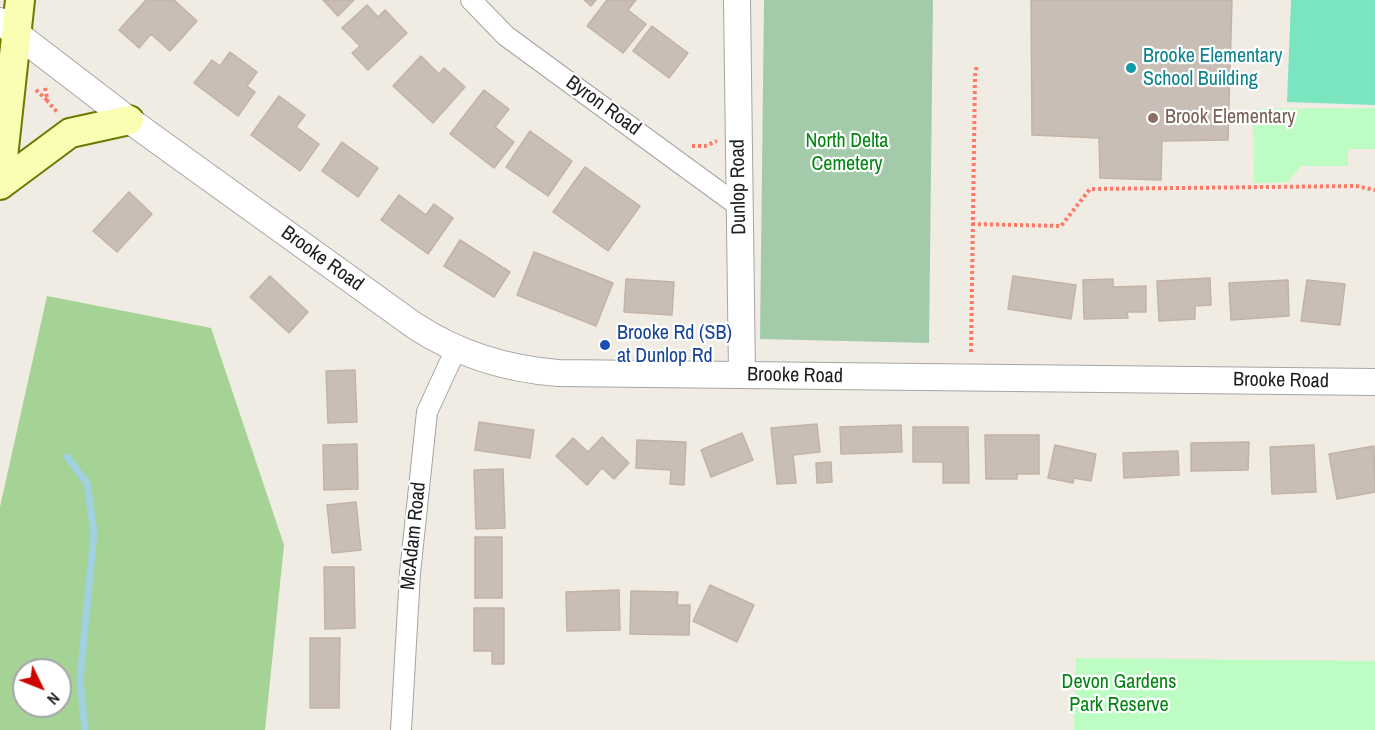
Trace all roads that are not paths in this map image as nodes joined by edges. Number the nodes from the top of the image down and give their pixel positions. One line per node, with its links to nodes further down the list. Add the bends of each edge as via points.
1 (20, 0): 4 (main road)
2 (471, 0): 7 (street, Byron Road, via 506,36)
3 (737, 0): 7 (street, Dunlop Road)
4 (8, 27): 5 (street, Brooke Road); 6 (main road)
5 (129, 120): 6 (main road, via 70,133); 8 (street, Brooke Road, via 415,326)
6 (0, 185)
7 (740, 207): 9 (street, Dunlop Road)
8 (456, 349): 9 (street, Brooke Road, via 537,371); 11 (street, McAdam Road, via 427,412 410,573)
9 (742, 375): 10 (street, Brooke Road)
10 (1375, 382)
11 (401, 730)

